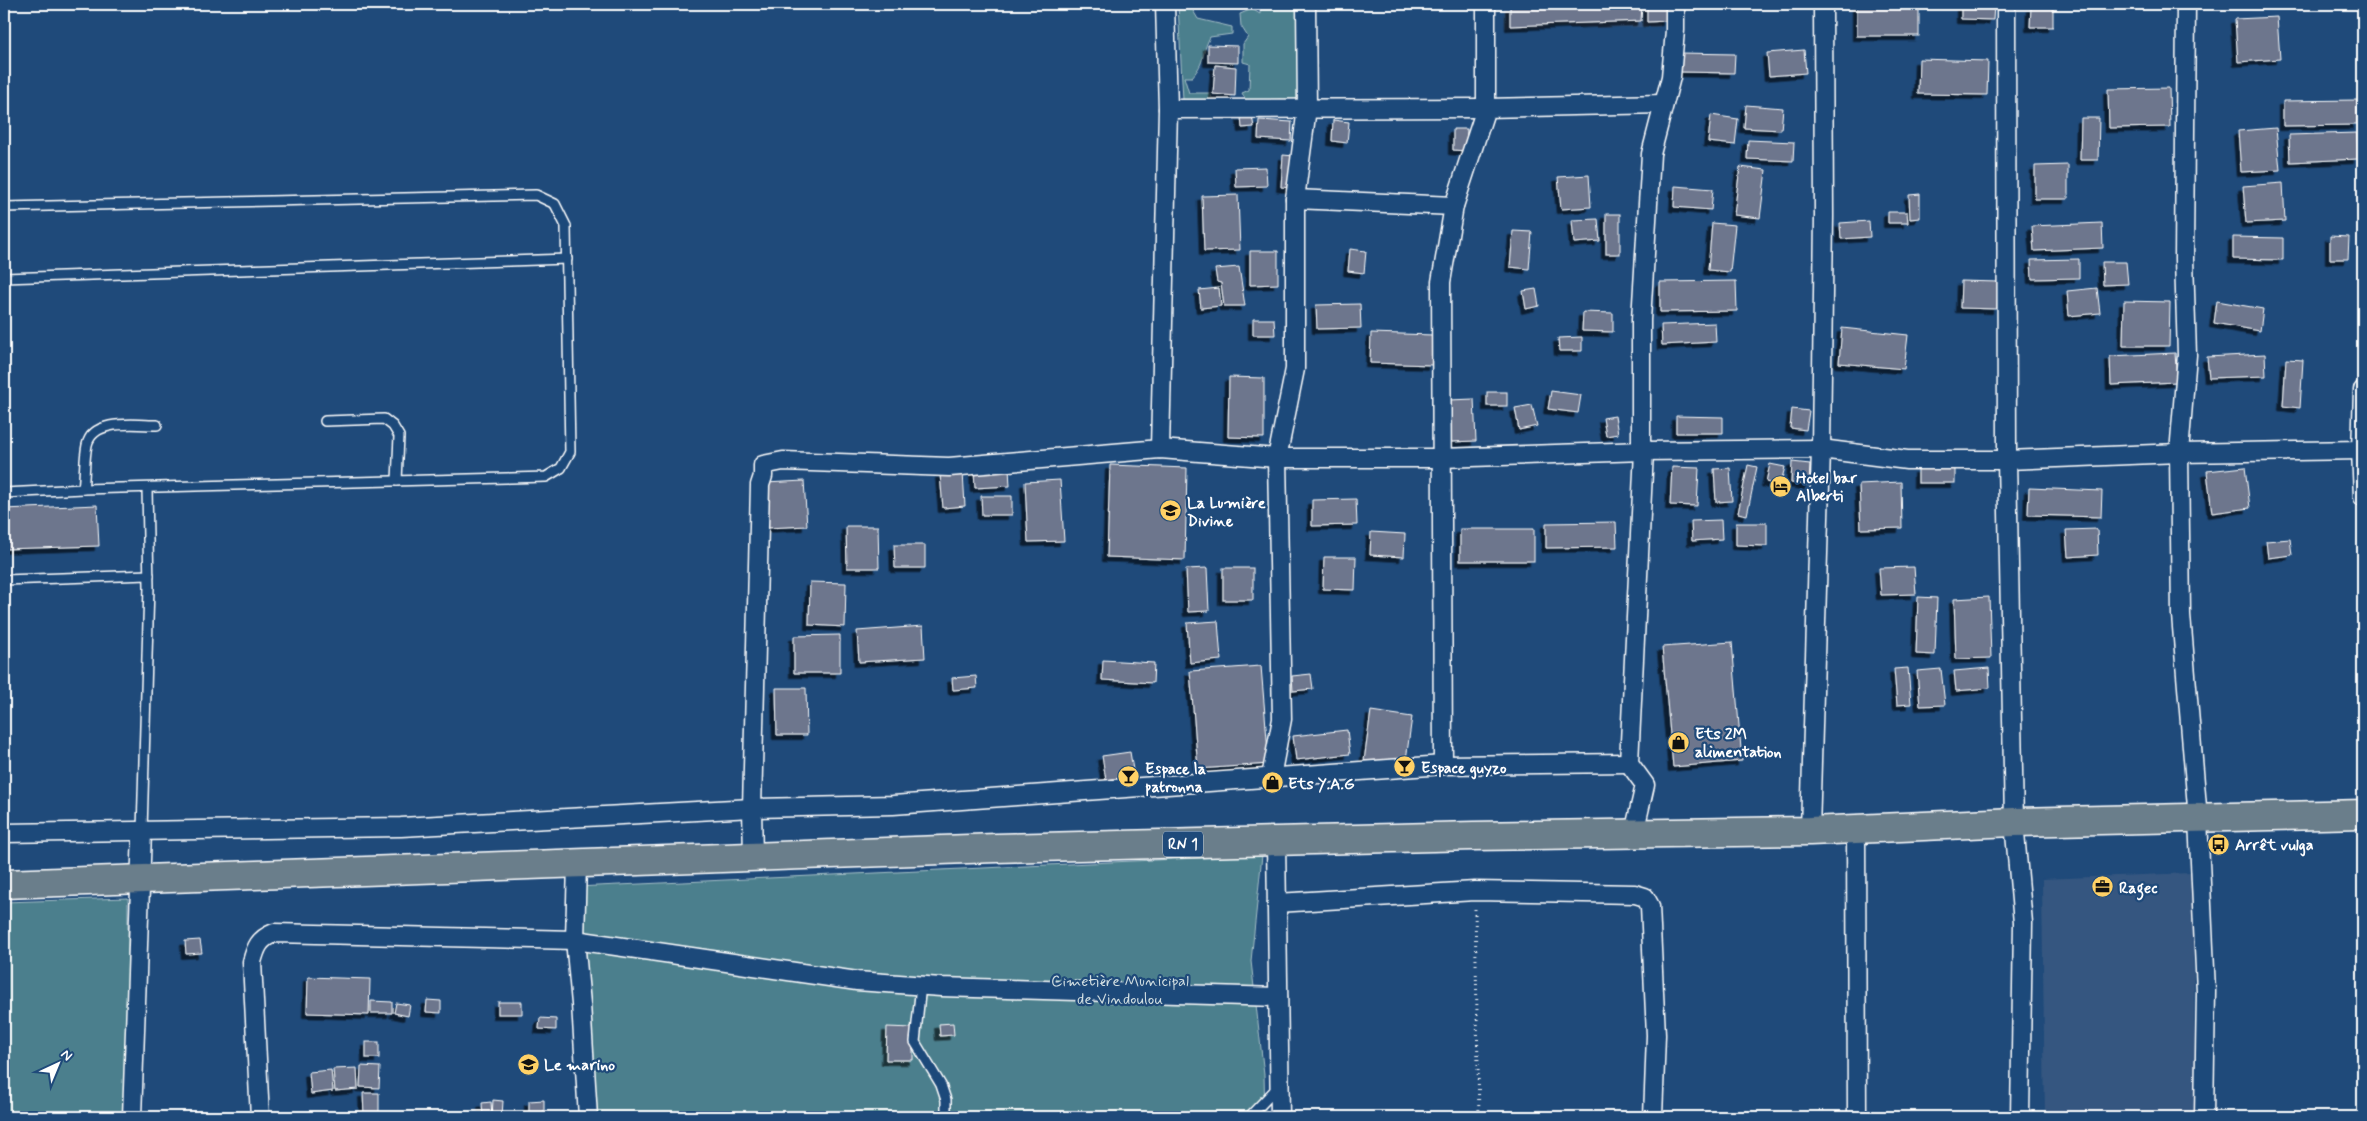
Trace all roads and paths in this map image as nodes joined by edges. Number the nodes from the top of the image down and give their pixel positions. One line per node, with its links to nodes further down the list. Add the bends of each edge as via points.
1 (1165, 4): 11 (street)
2 (1306, 4): 9 (street)
3 (1486, 4): 10 (street)
4 (1675, 4): 8 (street, via 1670,77)
5 (1823, 4): 21 (street)
6 (2006, 4): 27 (street)
7 (2186, 4): 24 (street, via 2184,260 2187,355)
8 (1663, 104): 10 (street); 22 (street, via 1651,154 1641,320 1641,442)
9 (1307, 108): 10 (street); 11 (street); 12 (street)
10 (1486, 108): 13 (street)
11 (1168, 109): 20 (street)
12 (1295, 199): 13 (street); 25 (street, via 1295,369)
13 (1454, 206): 26 (street, via 1441,282)
14 (4, 207): 15 (lane, via 536,195 555,204 566,226)
15 (567, 259): 16 (lane); 28 (lane, via 570,452 561,468 546,477)
16 (4, 278)
17 (2363, 390): 23 (street)
18 (325, 421): 28 (lane, via 384,419 393,426 399,436)
19 (157, 425): 29 (lane, via 104,426 94,432 87,444)
20 (1160, 449): 25 (street); 38 (street, via 949,467 783,461 763,466)
21 (1821, 449): 22 (street); 27 (street, via 1907,460); 44 (street)
22 (1644, 450): 26 (street); 35 (street)
23 (2362, 450): 24 (street); 32 (street)
24 (2179, 454): 27 (street); 40 (street, via 2181,615)
25 (1278, 458): 26 (street); 37 (street, via 1282,719)
26 (1442, 458): 36 (street)
27 (2007, 460): 41 (street)
28 (397, 481): 30 (lane)
29 (83, 489): 30 (lane); 31 (lane)
30 (147, 489): 33 (lane)
31 (4, 494)
32 (2363, 496)
33 (149, 575): 34 (lane); 43 (lane)
34 (4, 580)
35 (1629, 763): 36 (street); 46 (street, via 1645,784)
36 (1443, 765): 37 (street)
37 (1271, 777): 38 (street, via 893,805)
38 (752, 808): 43 (street, via 401,827); 48 (street)
39 (2363, 814): 40 (highway, RN 1)
40 (2198, 819): 41 (highway, RN 1); 68 (street, via 2206,992)
41 (2014, 822): 42 (highway, RN 1); 67 (street, via 2023,923)
42 (1856, 829): 44 (highway, RN 1); 66 (street)
43 (142, 831): 45 (street); 50 (street)
44 (1810, 831): 46 (highway, RN 1)
45 (4, 833)
46 (1634, 833): 47 (highway, RN 1)
47 (1276, 842): 48 (highway, RN 1, via 996,848); 53 (street)
48 (753, 858): 49 (highway, RN 1)
49 (576, 863): 50 (highway, RN 1); 54 (street)
50 (141, 878): 51 (highway, RN 1); 58 (street)
51 (4, 884)
52 (1475, 891): 53 (street); 64 (path); 65 (street, via 1634,894 1645,898 1650,906 1656,1035)
53 (1277, 903): 56 (street)
54 (575, 940): 55 (street, via 857,982); 59 (street, via 274,933 265,937 257,944 252,962); 60 (street)
55 (922, 986): 56 (street); 61 (lane, via 915,1042 941,1085 946,1100)
56 (1278, 997): 57 (street)
57 (1279, 1086): 62 (lane); 63 (street)
58 (132, 1117)
59 (260, 1117)
60 (588, 1117)
61 (946, 1117)
62 (1249, 1117)
63 (1280, 1117)
64 (1479, 1117)
65 (1653, 1117)
66 (1857, 1117)
67 (2020, 1117)
68 (2204, 1117)

